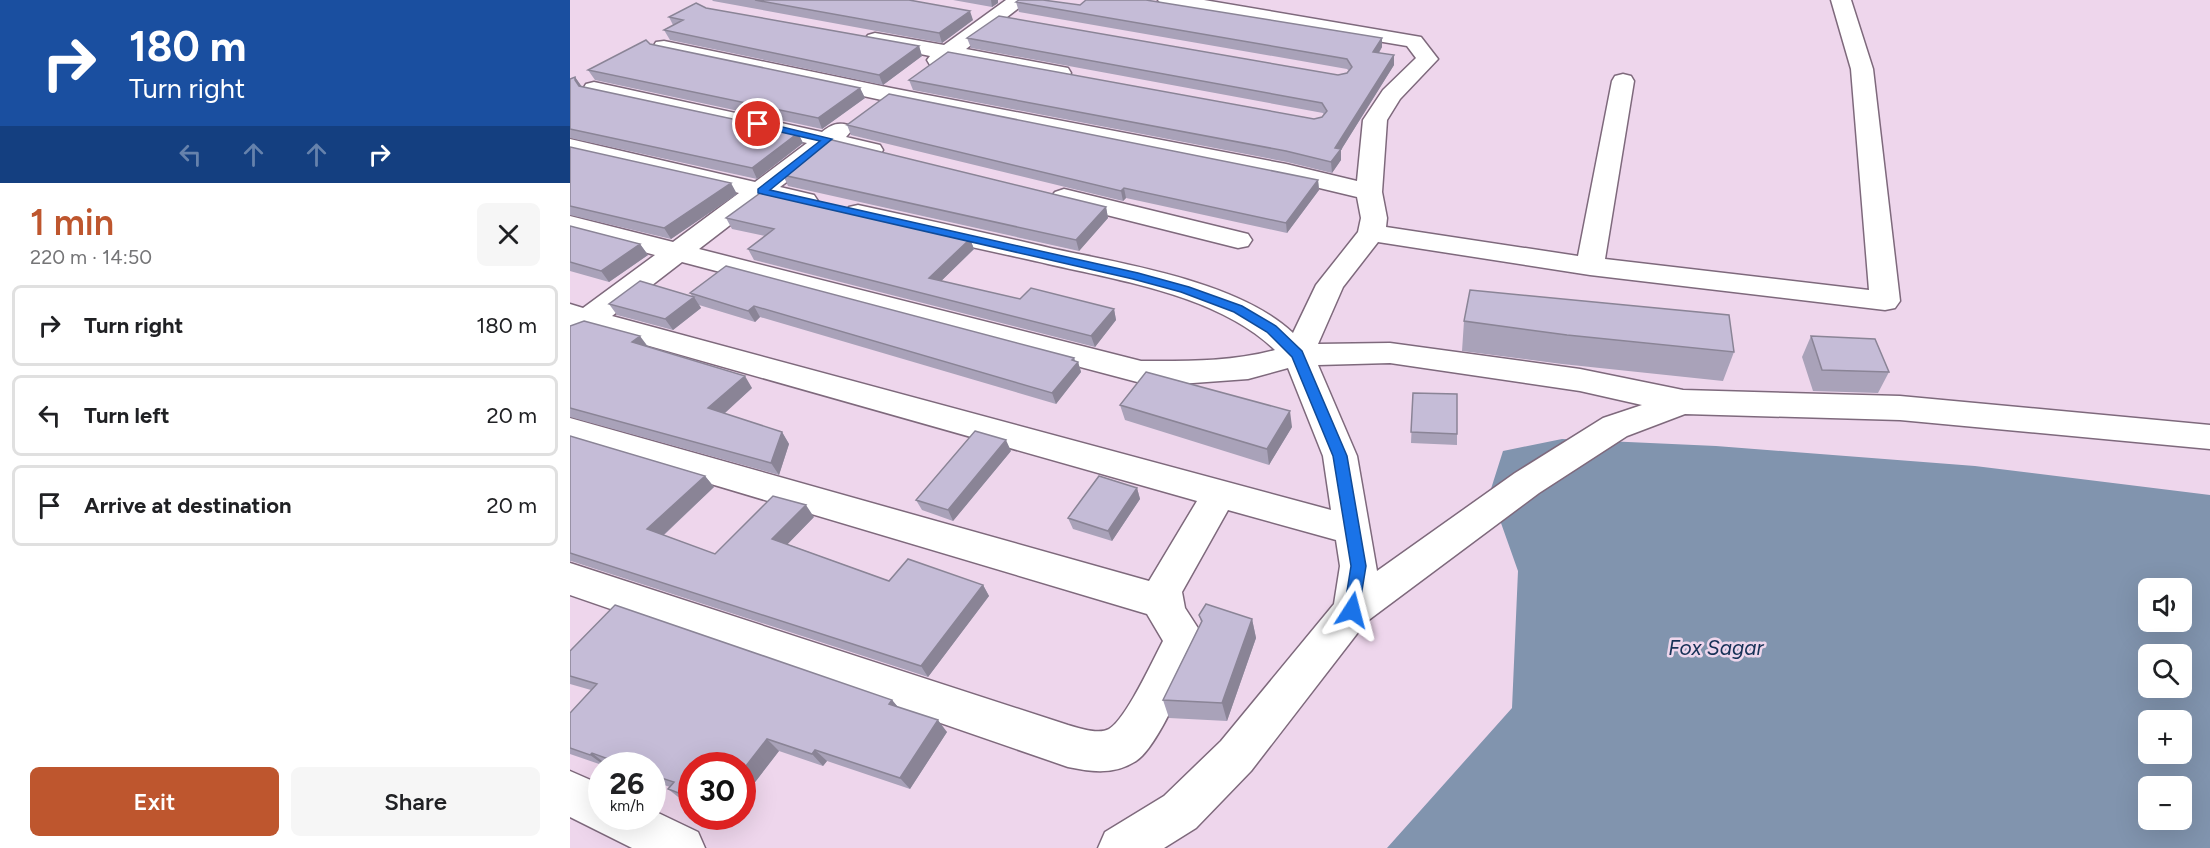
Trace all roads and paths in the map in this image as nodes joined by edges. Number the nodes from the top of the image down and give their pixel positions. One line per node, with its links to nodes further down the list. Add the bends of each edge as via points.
1 (1168, 0): 15 (street, via 1414,41 1427,59 1390,94 1376,120)
2 (1841, 0): 21 (street, via 1862,69 1886,301)
3 (1002, 12): 6 (street)
4 (857, 36): 6 (street)
5 (664, 47): 10 (street)
6 (948, 52): 7 (street); 10 (street)
7 (1085, 78)
8 (1623, 81): 21 (street)
9 (594, 89): 11 (street)
10 (891, 95): 11 (street); 15 (street, via 1286,172)
11 (827, 139): 13 (street); 14 (street)
12 (570, 146): 14 (street)
13 (896, 156)
14 (762, 191): 20 (street); 23 (street, via 1185,290 1238,309 1271,329)
15 (1369, 192): 18 (street, via 1374,218)
16 (1044, 193): 19 (street)
17 (570, 224): 20 (street)
18 (1371, 234): 21 (street); 23 (street, via 1330,285)
19 (1238, 240)
20 (678, 252): 22 (street); 23 (street, via 1141,372 1248,368)
21 (1590, 266)
22 (576, 322): 27 (street)
23 (1298, 354): 24 (street, via 1390,353 1580,380); 28 (street, via 1340,456)
24 (1683, 402): 26 (street, via 1900,408); 31 (street, via 1615,426 1527,483)
25 (570, 430): 30 (street)
26 (2210, 437)
27 (1220, 493): 28 (street); 30 (street, via 1163,591)
28 (1352, 530): 31 (street, via 1359,566)
29 (570, 579): 30 (street, via 1058,743 1100,752 1123,746 1185,639 1167,615)
30 (1164, 602)
31 (1352, 610): 36 (street, via 1236,756 1180,812)
32 (570, 793): 33 (street)
33 (588, 802)
34 (645, 830): 35 (street)
35 (682, 848)
36 (1121, 848)

